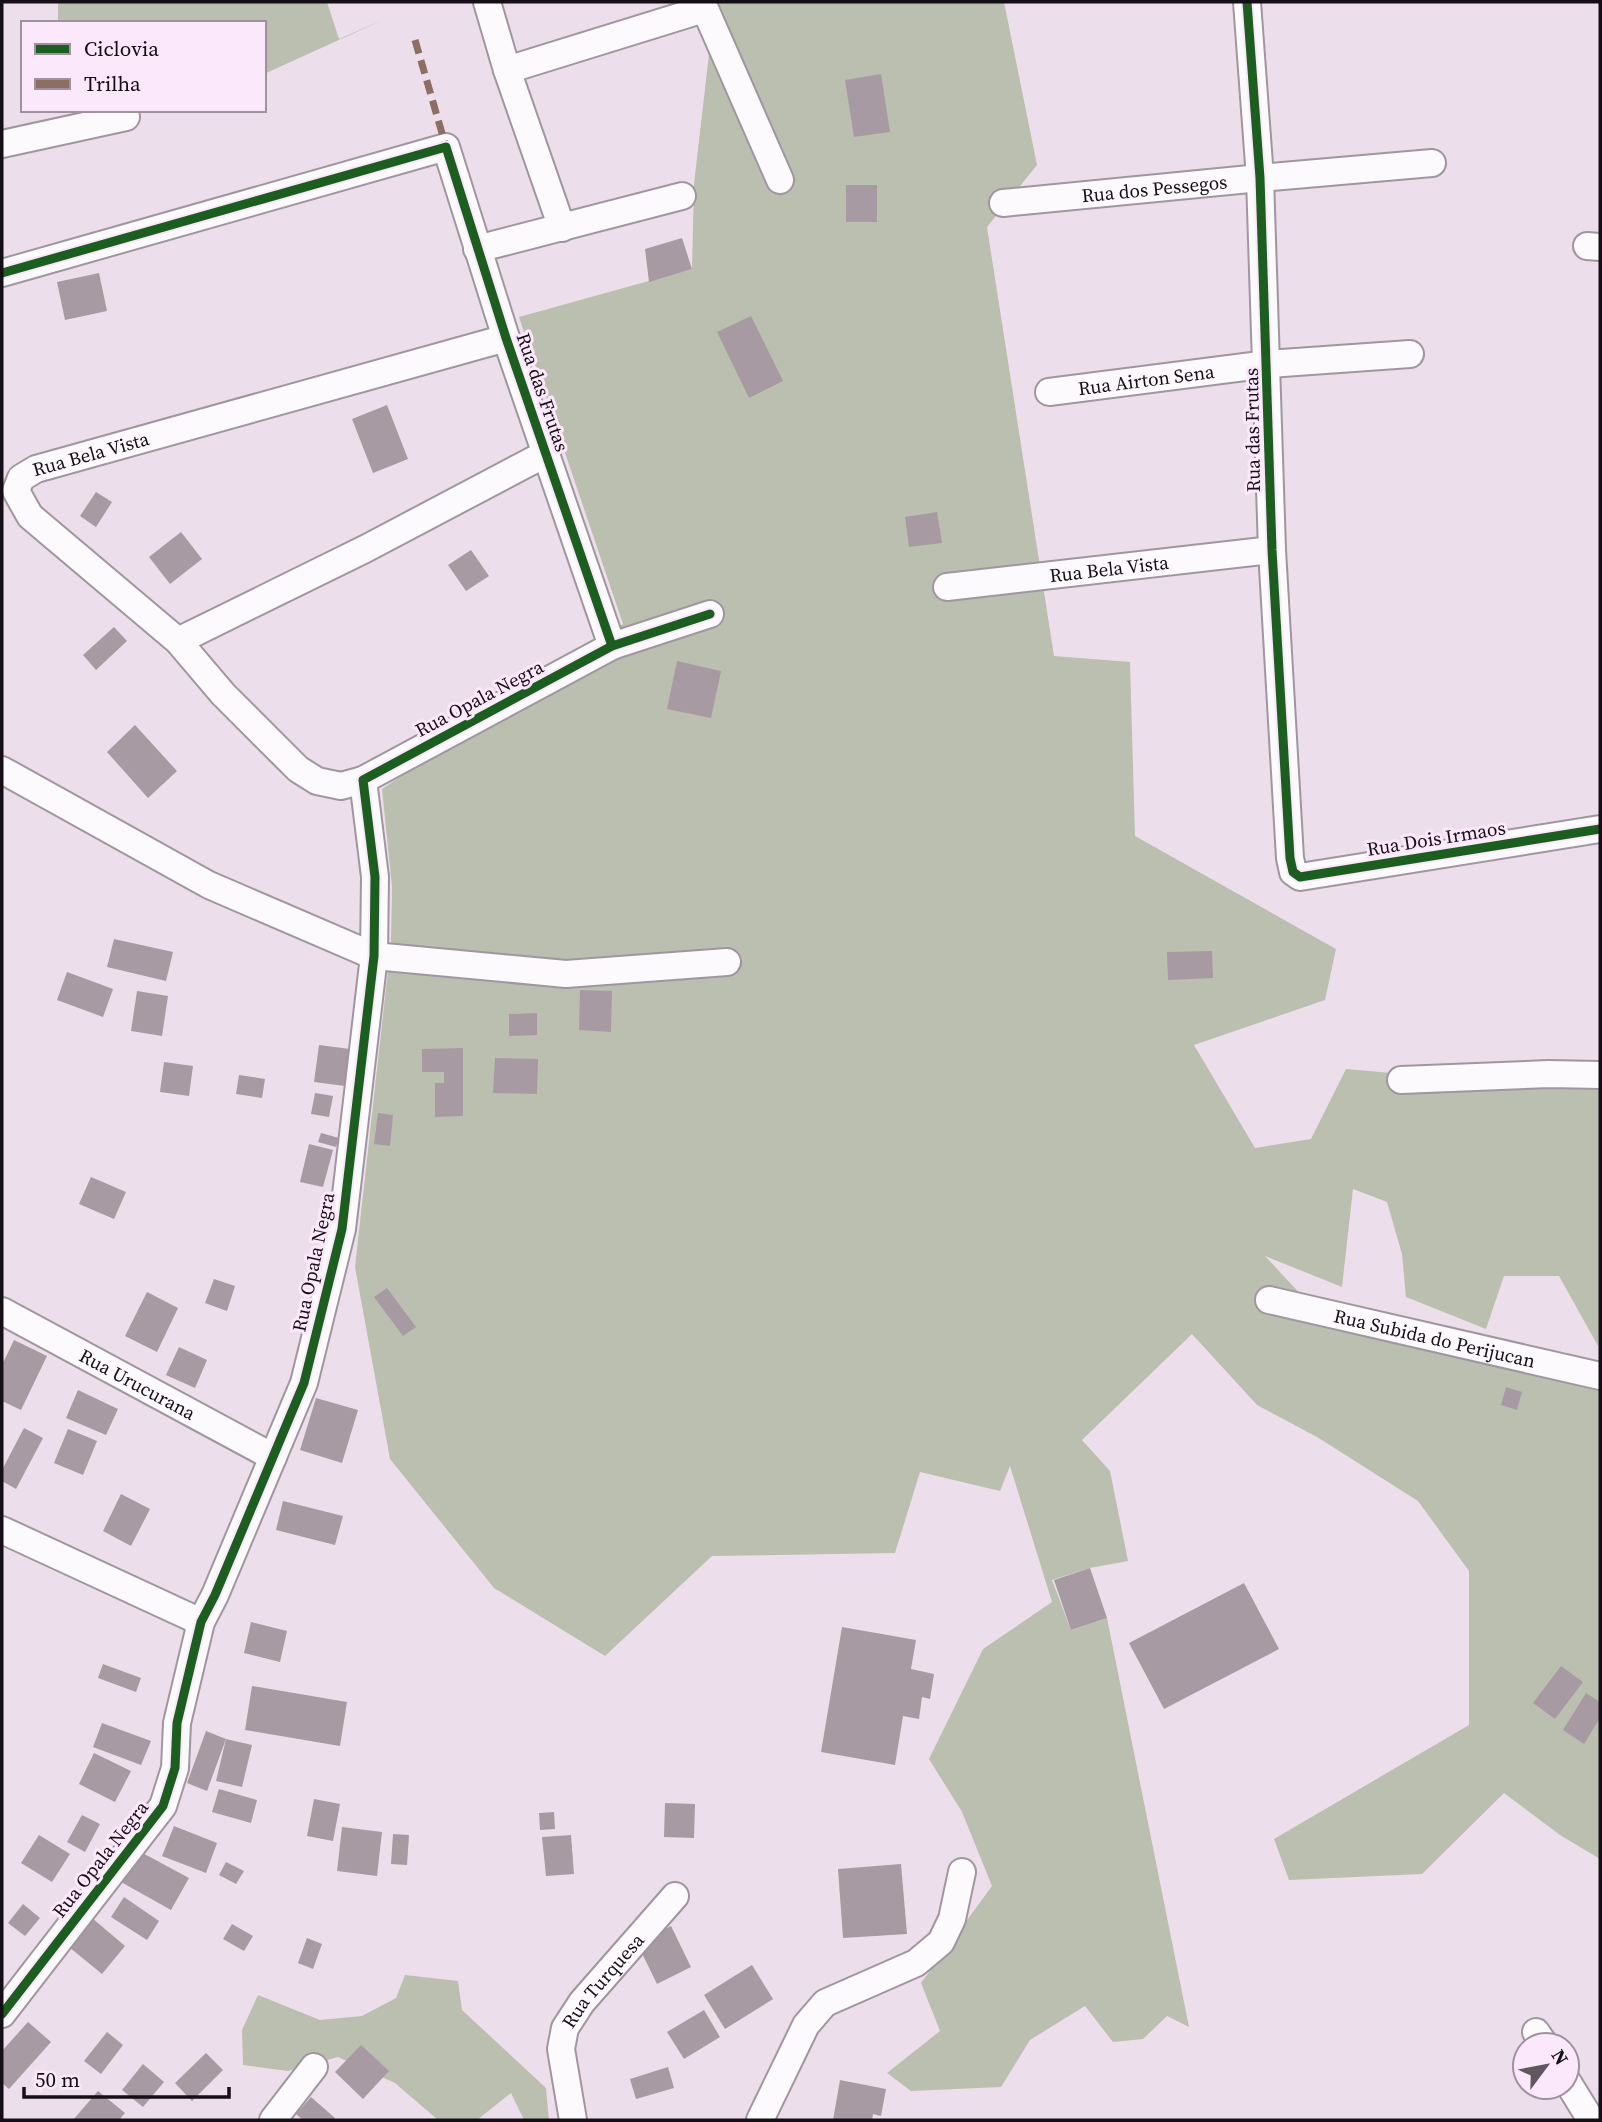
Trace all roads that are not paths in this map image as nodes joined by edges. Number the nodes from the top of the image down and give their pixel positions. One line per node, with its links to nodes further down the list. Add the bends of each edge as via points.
1 (487, 2): 4 (street)
2 (1247, 2): 8 (street, Rua das Frutas)
3 (703, 6): 4 (street); 9 (street)
4 (507, 70): 12 (street)
5 (126, 117): 6 (street)
6 (2, 144)
7 (1432, 163): 8 (street, Rua dos Pessegos)
8 (1260, 177): 11 (street, Rua dos Pessegos); 17 (street, Rua das Frutas)
9 (780, 180)
10 (682, 196): 12 (street)
11 (1003, 203)
12 (562, 228): 13 (street)
13 (477, 249): 14 (street, Rua das Frutas, via 446,147); 15 (street, Rua das Frutas)
14 (2, 273)
15 (506, 338): 19 (street, Rua das Frutas); 23 (street, Rua Bela Vista, via 36,469 21,478 16,491 30,516)
16 (1410, 354): 17 (street, Rua Airton Sena)
17 (1268, 363): 18 (street, Rua Airton Sena); 20 (street, Rua das Frutas)
18 (1049, 392)
19 (547, 453): 23 (street); 24 (street, Rua das Frutas)
20 (1272, 550): 21 (street, Rua Bela Vista); 28 (street, Rua das Frutas)
21 (947, 587)
22 (710, 614): 24 (street, Rua Opala Negra)
23 (178, 641): 26 (street, Rua Bela Vista, via 298,769 317,781 341,786)
24 (612, 646): 26 (street, Rua Opala Negra)
25 (2, 770): 29 (street, via 209,885)
26 (363, 780): 29 (street, Rua Opala Negra, via 375,877)
27 (1600, 829): 28 (street, Rua Dois Irmaos, via 1300,877 1293,872)
28 (1290, 858)
29 (374, 956): 30 (street, via 566,974); 36 (street, Rua Opala Negra, via 342,1229 304,1383)
30 (727, 962)
31 (1600, 1075): 32 (street)
32 (1401, 1080)
33 (1269, 1300): 35 (street, Rua Subida do Perijucan)
34 (2, 1311): 36 (street, Rua Urucurana)
35 (1600, 1376)
36 (272, 1457): 38 (street, Rua Opala Negra)
37 (2, 1530): 38 (street)
38 (201, 1622): 41 (street, Rua Opala Negra, via 177,1723 175,1769 163,1806)
39 (962, 1872): 46 (street, via 952,1919 941,1942 916,1963 825,2003 806,2025)
40 (675, 1896): 45 (street, Rua Turquesa, via 565,2028 561,2049)
41 (2, 2014)
42 (314, 2067): 44 (street)
43 (1579, 2101): 47 (street)
44 (273, 2120)
45 (573, 2120)
46 (760, 2120)
47 (1591, 2120)

